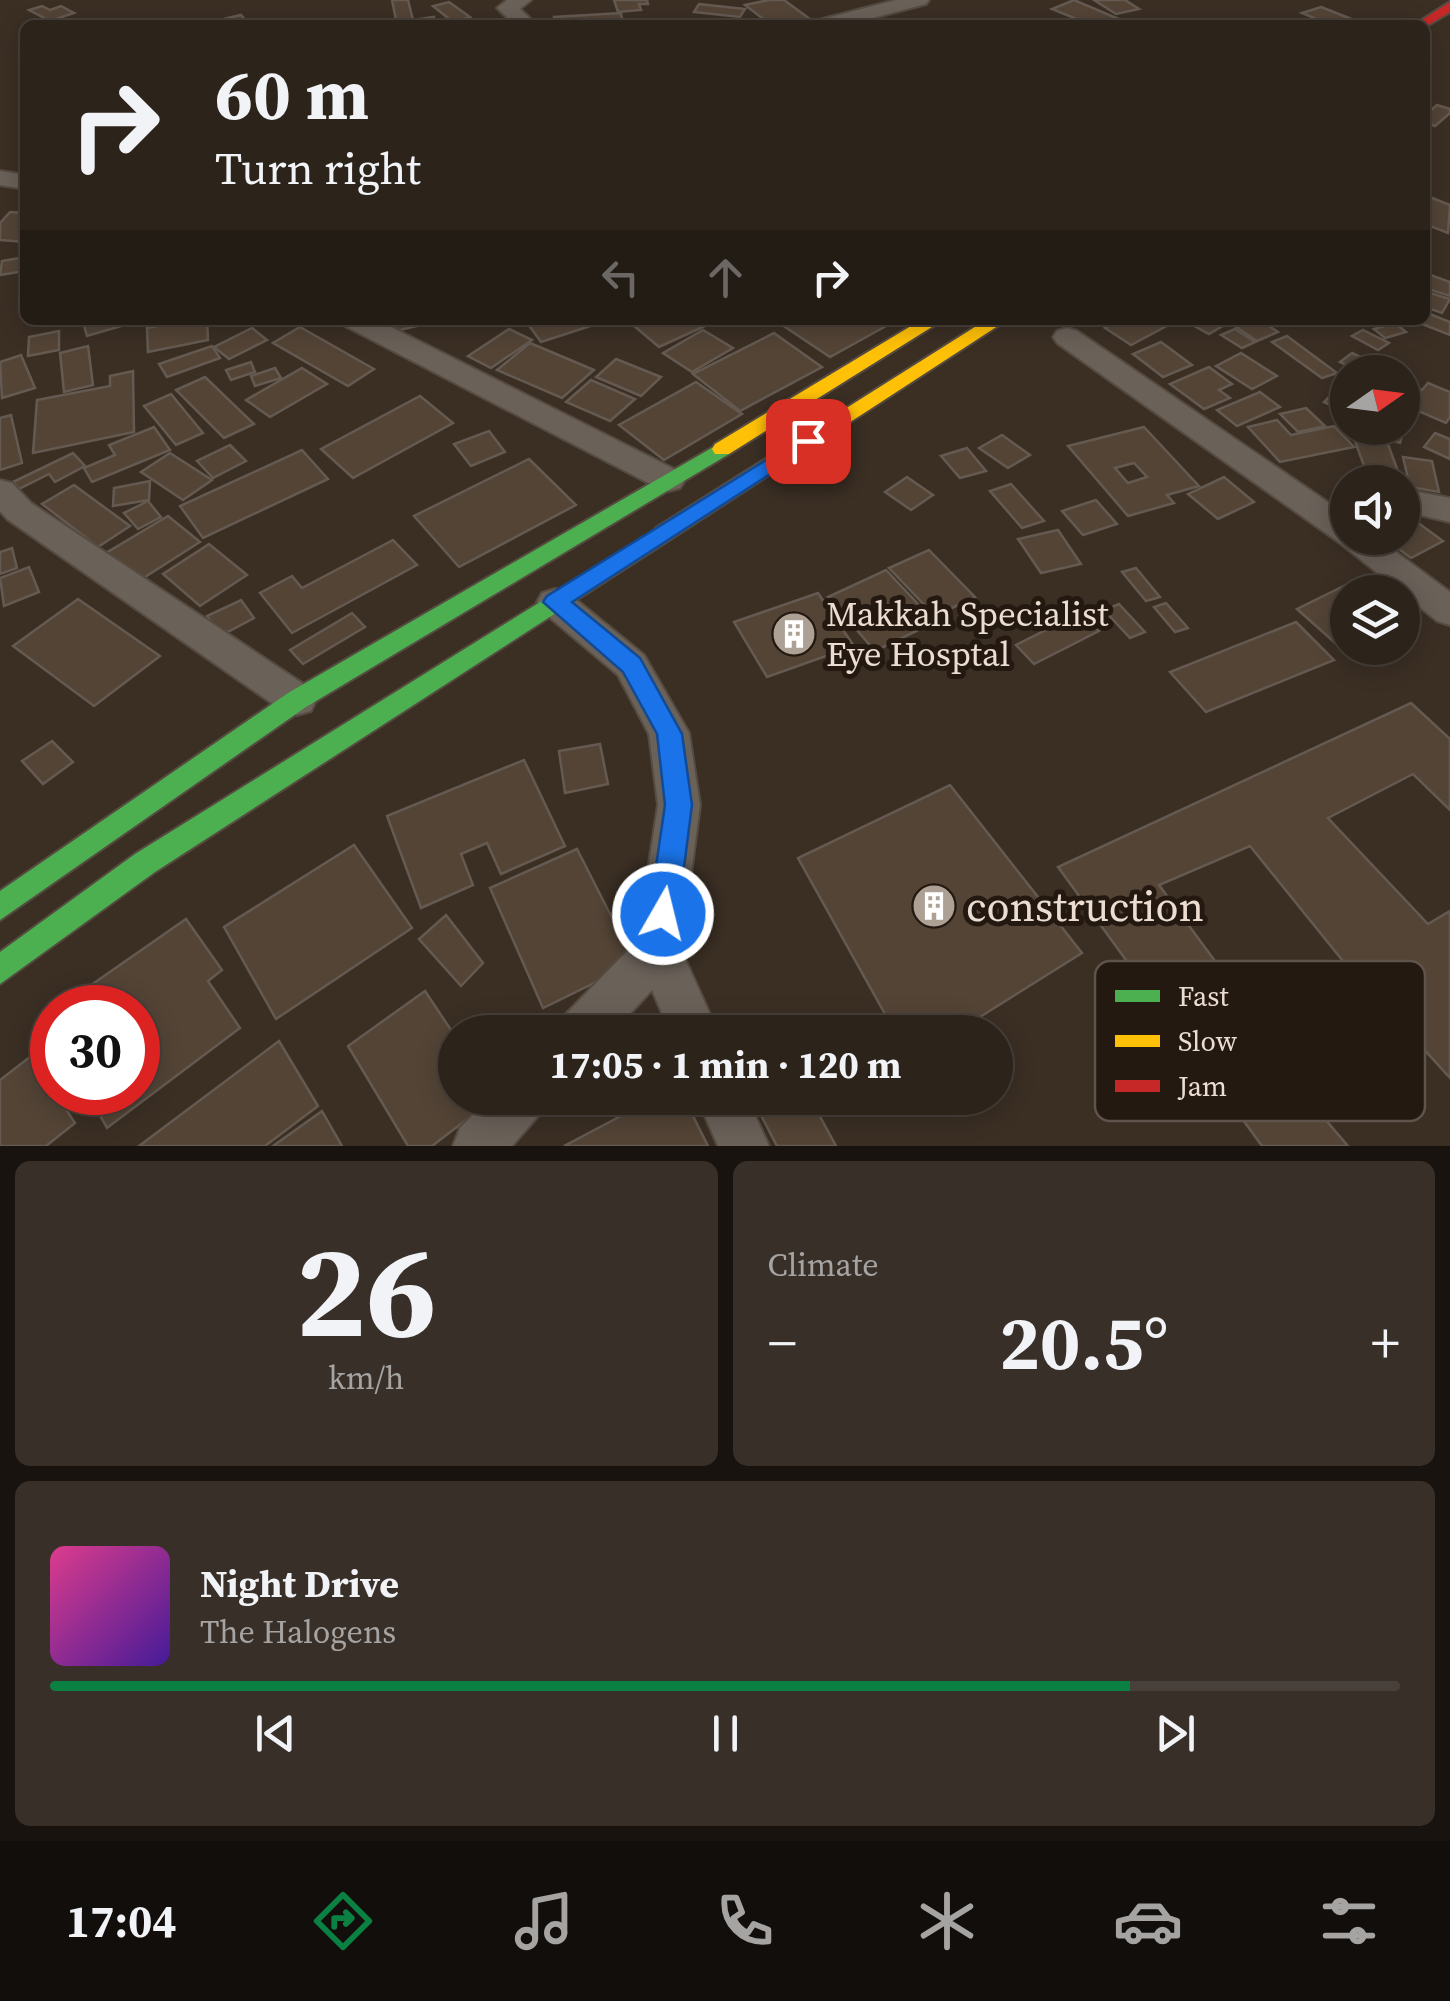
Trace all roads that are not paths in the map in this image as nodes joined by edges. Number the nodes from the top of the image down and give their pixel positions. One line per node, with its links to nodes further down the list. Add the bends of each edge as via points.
1 (521, 0): 4 (street, via 508,8)
2 (919, 0): 5 (street)
3 (1450, 6): 6 (main road)
4 (521, 20)
5 (841, 20)
6 (1428, 20)
7 (364, 325): 11 (street)
8 (926, 325): 11 (main road)
9 (990, 325): 19 (main road)
10 (1067, 337): 13 (street)
11 (670, 480): 21 (main road)
12 (0, 491): 21 (street, via 19,511)
13 (1301, 498): 14 (street); 17 (street)
14 (1330, 498)
15 (1420, 504): 16 (street)
16 (1450, 510)
17 (1330, 520)
18 (1376, 555): 20 (street)
19 (555, 602): 23 (street, via 631,665 669,734 679,805); 24 (main road, via 145,863)
20 (1450, 611)
21 (297, 700): 22 (main road)
22 (0, 907)
23 (658, 951): 25 (street); 26 (street)
24 (0, 970)
25 (598, 1015)
26 (686, 1015)
27 (506, 1115): 29 (street)
28 (730, 1115): 30 (street)
29 (478, 1146)
30 (744, 1146)

